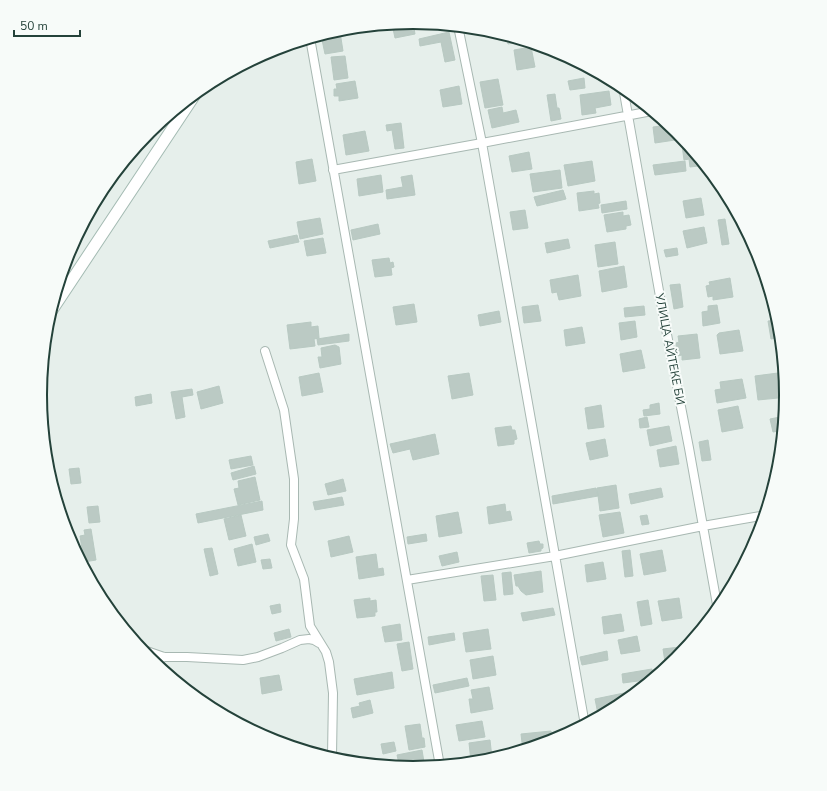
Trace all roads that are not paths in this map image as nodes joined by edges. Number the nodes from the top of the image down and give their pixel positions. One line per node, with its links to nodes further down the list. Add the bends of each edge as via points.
1 (459, 32): 7 (street)
2 (311, 43): 8 (street)
3 (625, 96): 6 (street, УЛИЦА АЙТЕКЕ БИ)
4 (186, 109): 9 (main road)
5 (646, 112): 6 (street)
6 (628, 115): 7 (street); 12 (street, УЛИЦА АЙТЕКЕ БИ)
7 (482, 143): 8 (street); 13 (street)
8 (334, 170): 14 (street)
9 (60, 298)
10 (265, 351): 16 (street, via 284,410 294,479 291,545 304,579)
11 (760, 516): 12 (street)
12 (703, 526): 13 (street); 15 (street, УЛИЦА АЙТЕКЕ БИ)
13 (555, 556): 14 (street); 22 (street)
14 (407, 580): 24 (street)
15 (716, 601)
16 (310, 626): 17 (street); 18 (street)
17 (300, 640): 18 (street, via 309,639); 20 (street, via 258,657 243,660)
18 (320, 643): 23 (street, via 326,652 331,674)
19 (152, 653): 20 (street)
20 (164, 657): 21 (street)
21 (159, 660)
22 (584, 720)
23 (332, 753)
24 (438, 761)

